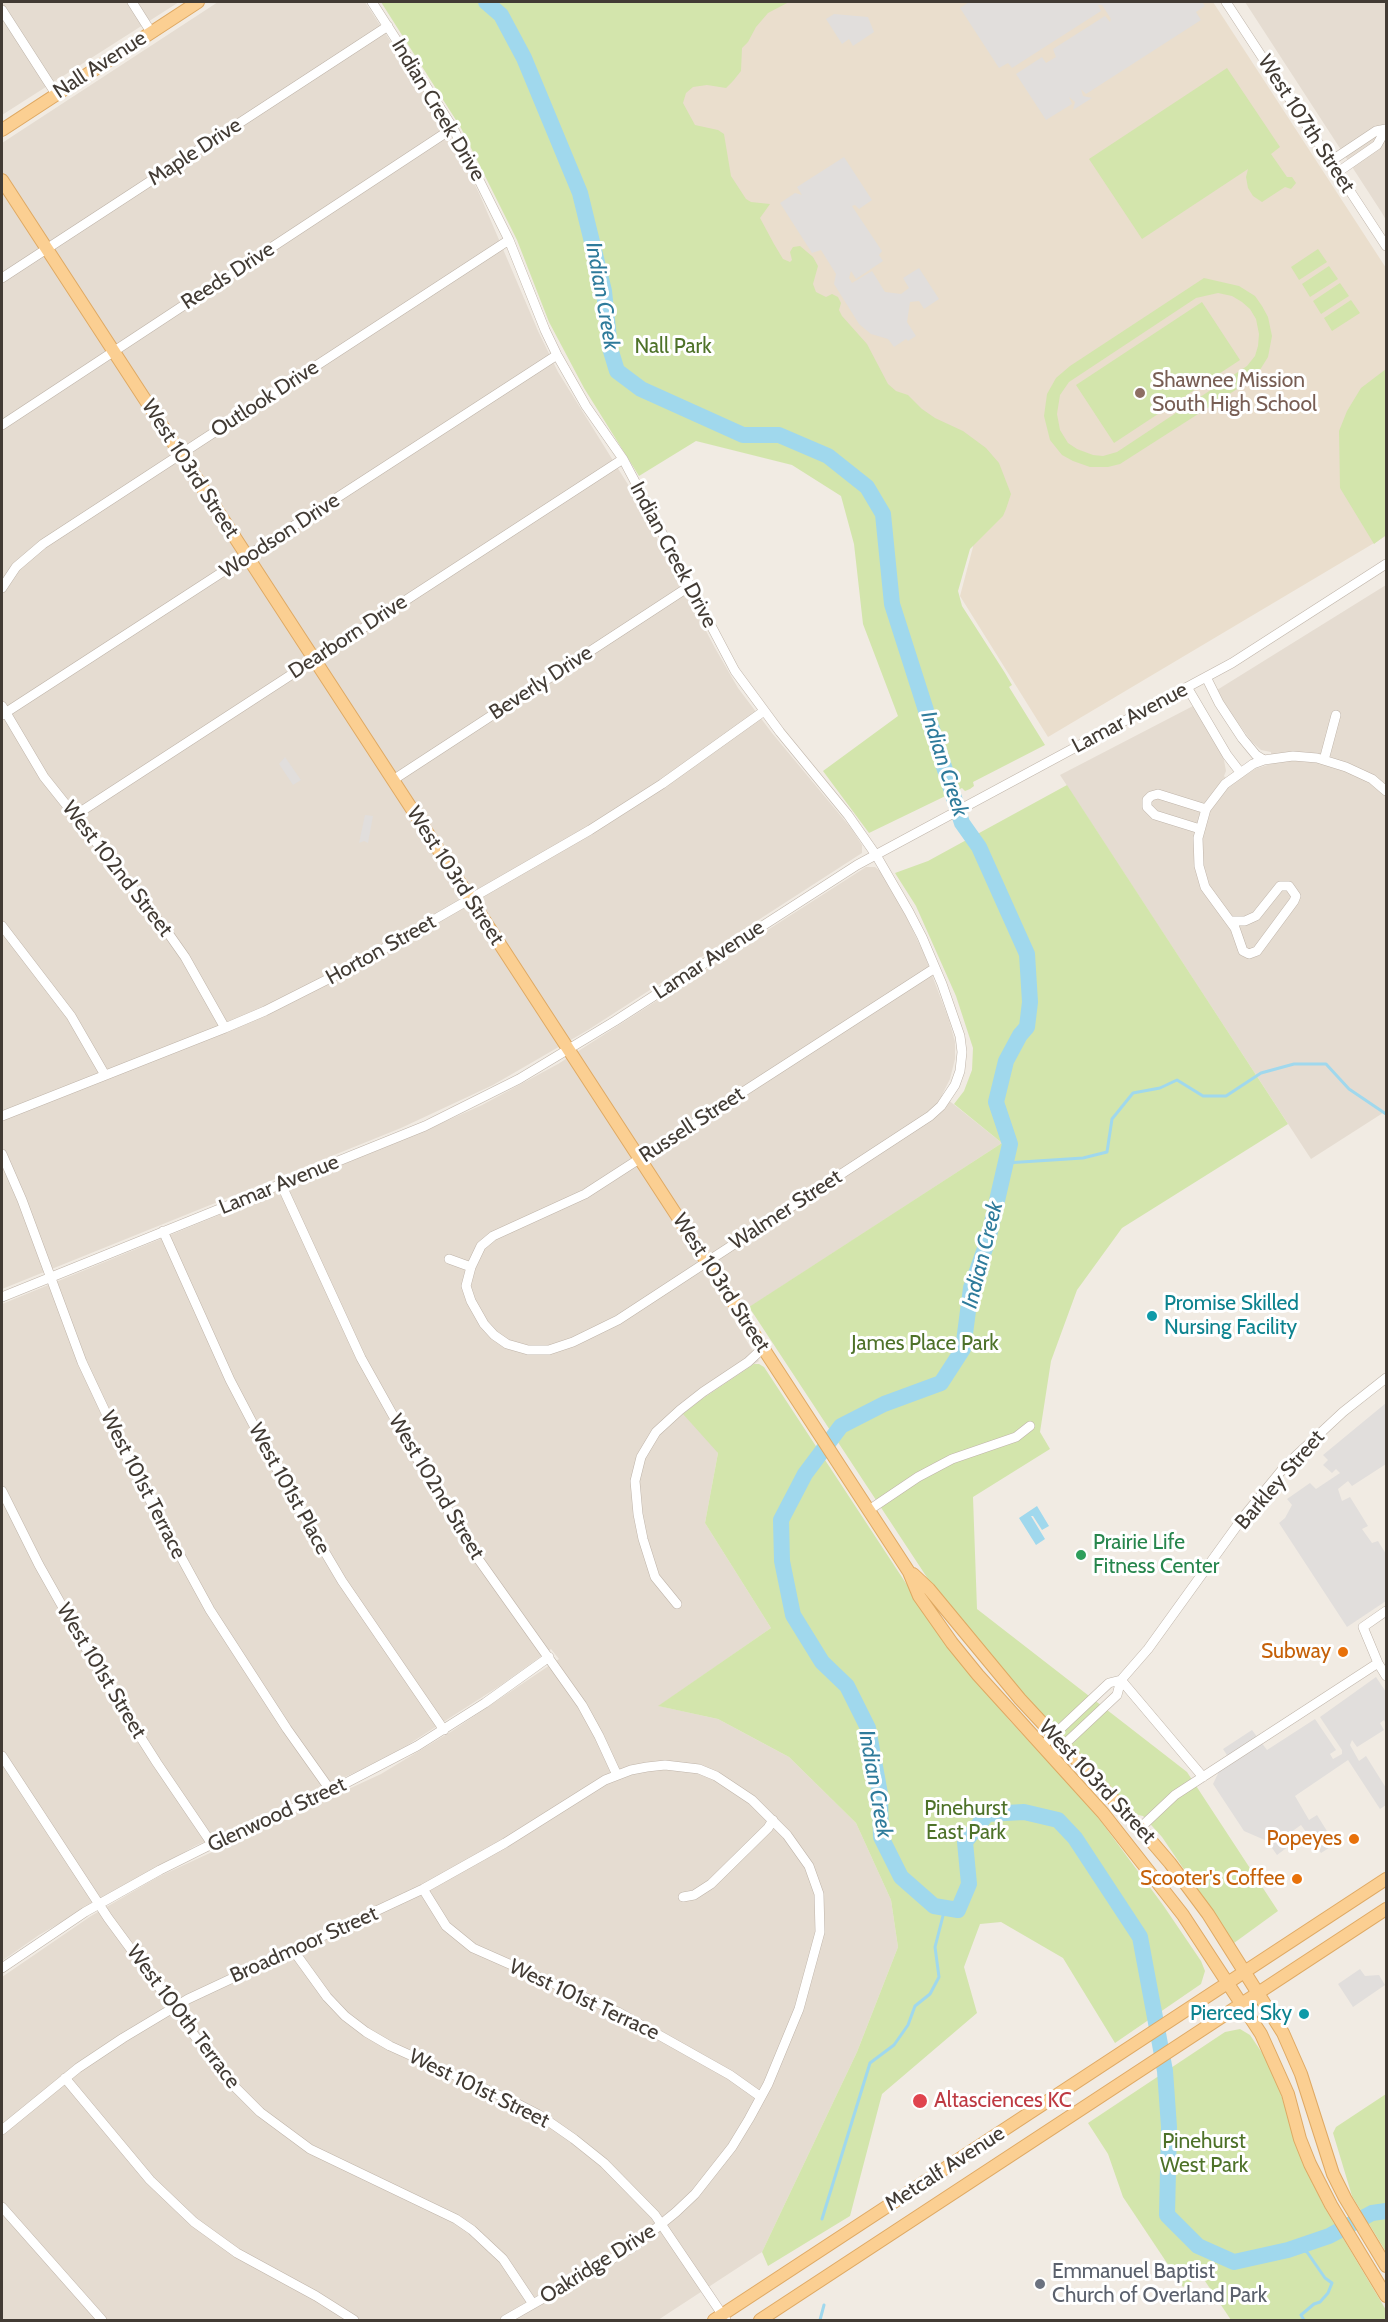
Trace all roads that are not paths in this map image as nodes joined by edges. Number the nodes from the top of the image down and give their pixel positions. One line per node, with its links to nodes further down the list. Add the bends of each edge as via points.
1 (132, 2): 7 (street)
2 (198, 2): 7 (main road, Nall Avenue)
3 (372, 2): 6 (street, Indian Creek Drive)
4 (1226, 2): 12 (street, West 107th Street)
5 (2, 10): 8 (street)
6 (388, 26): 9 (street, Indian Creek Drive); 17 (street, Maple Drive)
7 (152, 32): 8 (main road, Nall Avenue)
8 (56, 94): 11 (main road, Nall Avenue)
9 (453, 128): 15 (street, Indian Creek Drive); 19 (street, Reeds Drive)
10 (1386, 129): 12 (street, via 1376,131); 13 (street, via 1377,145)
11 (2, 130)
12 (1331, 161): 13 (street, West 107th Street)
13 (1338, 172): 16 (street, West 107th Street)
14 (2, 180): 17 (main road, West 103rd Street)
15 (508, 240): 20 (street, Indian Creek Drive); 22 (street, Outlook Drive)
16 (1386, 246)
17 (46, 249): 18 (street, Maple Drive); 19 (main road, West 103rd Street)
18 (2, 278)
19 (114, 351): 21 (street, Reeds Drive); 22 (main road, West 103rd Street)
20 (557, 355): 23 (street, Indian Creek Drive); 24 (street, Woodson Drive)
21 (2, 425)
22 (180, 454): 24 (main road, West 103rd Street); 27 (street, Outlook Drive, via 35,550 16,567)
23 (622, 459): 26 (street, Indian Creek Drive); 28 (street, Dearborn Drive)
24 (247, 557): 28 (main road, West 103rd Street); 31 (street, Woodson Drive)
25 (1386, 564): 29 (street, Lamar Avenue)
26 (690, 586): 32 (street, Indian Creek Drive, via 735,670); 37 (street, Beverly Drive)
27 (2, 588)
28 (314, 659): 37 (main road, West 103rd Street); 40 (street, Dearborn Drive)
29 (1206, 677): 30 (street, Lamar Avenue); 34 (street, via 1242,738)
30 (1187, 687): 36 (street); 42 (street, Lamar Avenue)
31 (3, 711): 40 (street, West 102nd Street, via 44,777)
32 (764, 711): 42 (street, Indian Creek Drive); 43 (street, Horton Street, via 662,784)
33 (1336, 715): 35 (street)
34 (1263, 760): 35 (street, via 1293,756); 36 (street)
35 (1324, 760): 38 (street, via 1361,773)
36 (1240, 772): 39 (street)
37 (393, 780): 43 (main road, West 103rd Street)
38 (1386, 791)
39 (1206, 809): 41 (street); 41 (street, via 1158,794 1147,800 1155,815)
40 (74, 816): 47 (street, West 102nd Street, via 166,930)
41 (1200, 829): 44 (street, via 1198,855 1202,877 1212,899)
42 (876, 855): 46 (street, Indian Creek Drive); 48 (street, Lamar Avenue)
43 (470, 899): 47 (street, Horton Street, via 352,968); 48 (main road, West 103rd Street)
44 (1230, 921): 44 (street, via 1256,916 1280,886 1289,886 1295,892 1294,901 1254,953 1243,951)
45 (2, 926): 49 (street, via 71,1016)
46 (935, 968): 50 (street, Indian Creek Drive, via 958,1028 962,1052 955,1086); 53 (street, Russell Street)
47 (225, 1028): 49 (street, Horton Street)
48 (569, 1050): 53 (main road, West 103rd Street); 54 (street, Lamar Avenue, via 435,1121)
49 (105, 1075): 51 (street, Horton Street)
50 (946, 1099): 57 (street, Walmer Street, via 930,1116)
51 (2, 1116)
52 (2, 1154): 59 (street, West 101st Terrace)
53 (640, 1159): 57 (main road, West 103rd Street); 58 (street, Russell Street, via 575,1199 501,1231 482,1246)
54 (281, 1184): 55 (street, Lamar Avenue); 69 (street, West 102nd Street, via 333,1301 391,1415 479,1560)
55 (163, 1231): 59 (street, Lamar Avenue); 73 (street, West 101st Place, via 230,1380 284,1483 342,1581)
56 (449, 1259): 58 (street)
57 (707, 1262): 58 (street, Walmer Street, via 602,1328 549,1350 528,1350 494,1335 471,1301 466,1286); 61 (main road, West 103rd Street)
58 (471, 1267)
59 (50, 1277): 60 (street, Lamar Avenue); 81 (street, West 101st Terrace, via 82,1362 162,1525 242,1661)
60 (2, 1297)
61 (763, 1348): 65 (main road, West 103rd Street); 67 (street, via 671,1418 656,1432 641,1457 635,1481 643,1539 655,1577)
62 (1386, 1378): 72 (street, Barkley Street, via 1286,1465)
63 (1030, 1426): 65 (street, via 1016,1437 952,1459)
64 (2, 1491): 84 (street, West 101st Street, via 101,1675)
65 (868, 1510): 66 (main road, West 103rd Street)
66 (909, 1572): 74 (main road, West 103rd Street, via 929,1589); 76 (main road, West 103rd Street, via 920,1596 952,1643)
67 (677, 1604)
68 (1386, 1611): 70 (street, via 1363,1627)
69 (549, 1657): 73 (street, Glenwood Street); 79 (street, West 102nd Street, via 582,1705)
70 (1378, 1663): 71 (street); 80 (street)
71 (1386, 1676)
72 (1121, 1680): 74 (street, Barkley Street, via 1109,1683); 75 (street, Barkley Street, via 1117,1695); 80 (street)
73 (444, 1730): 81 (street, Glenwood Street)
74 (1053, 1735): 75 (main road, West 103rd Street); 76 (street, Barkley Street)
75 (1062, 1745): 78 (street, Barkley Street); 83 (main road, West 103rd Street)
76 (1042, 1746): 78 (main road, West 103rd Street)
77 (2, 1756): 88 (street, West 100th Terrace)
78 (1052, 1756): 93 (main road, West 103rd Street, via 1148,1867)
79 (616, 1775): 82 (street, Broadmoor Street, via 665,1765 699,1770 739,1789); 86 (street, Broadmoor Street)
80 (1203, 1777): 83 (street)
81 (331, 1791): 84 (street, Glenwood Street)
82 (773, 1820): 87 (street, via 711,1884); 98 (street, Oakridge Drive, via 809,1866 819,1894 820,1932 787,2043)
83 (1140, 1827): 92 (main road, West 103rd Street, via 1190,1889)
84 (212, 1844): 88 (street, Glenwood Street)
85 (1386, 1879): 92 (main road, Metcalf Avenue)
86 (423, 1889): 90 (street, Broadmoor Street); 98 (street, West 101st Terrace, via 446,1926 473,1948 618,2012 730,2075)
87 (683, 1897)
88 (99, 1904): 91 (street, Glenwood Street); 96 (street, West 100th Terrace)
89 (1386, 1909): 94 (main road, Metcalf Avenue)
90 (293, 1950): 96 (street, Broadmoor Street); 101 (street, West 101st Street, via 327,1997 366,2032 541,2116 604,2163)
91 (2, 1968)
92 (1244, 1971): 93 (main road, Metcalf Avenue); 94 (main road, West 103rd Street)
93 (1227, 1983): 95 (main road, West 103rd Street); 105 (main road, Metcalf Avenue)
94 (1259, 1992): 95 (main road, Metcalf Avenue); 102 (main road, West 103rd Street, via 1294,2056 1345,2198)
95 (1240, 2004): 103 (main road, West 103rd Street, via 1278,2068 1310,2164); 109 (main road, Metcalf Avenue)
96 (174, 2007): 97 (street, Broadmoor Street); 104 (street, West 100th Terrace, via 219,2069 260,2112 310,2149 472,2230 503,2259)
97 (65, 2078): 99 (street, Broadmoor Street); 107 (street, via 150,2180 194,2222 237,2253)
98 (761, 2097): 101 (street, Oakridge Drive, via 712,2174)
99 (2, 2130)
100 (2, 2207): 106 (street)
101 (662, 2225): 104 (street, Oakridge Drive, via 633,2247); 105 (street, West 101st Street)
102 (1385, 2264)
103 (1386, 2296)
104 (533, 2304): 108 (street, Oakridge Drive)
105 (721, 2319)
106 (102, 2320)
107 (354, 2320)
108 (505, 2320)
109 (760, 2320)

